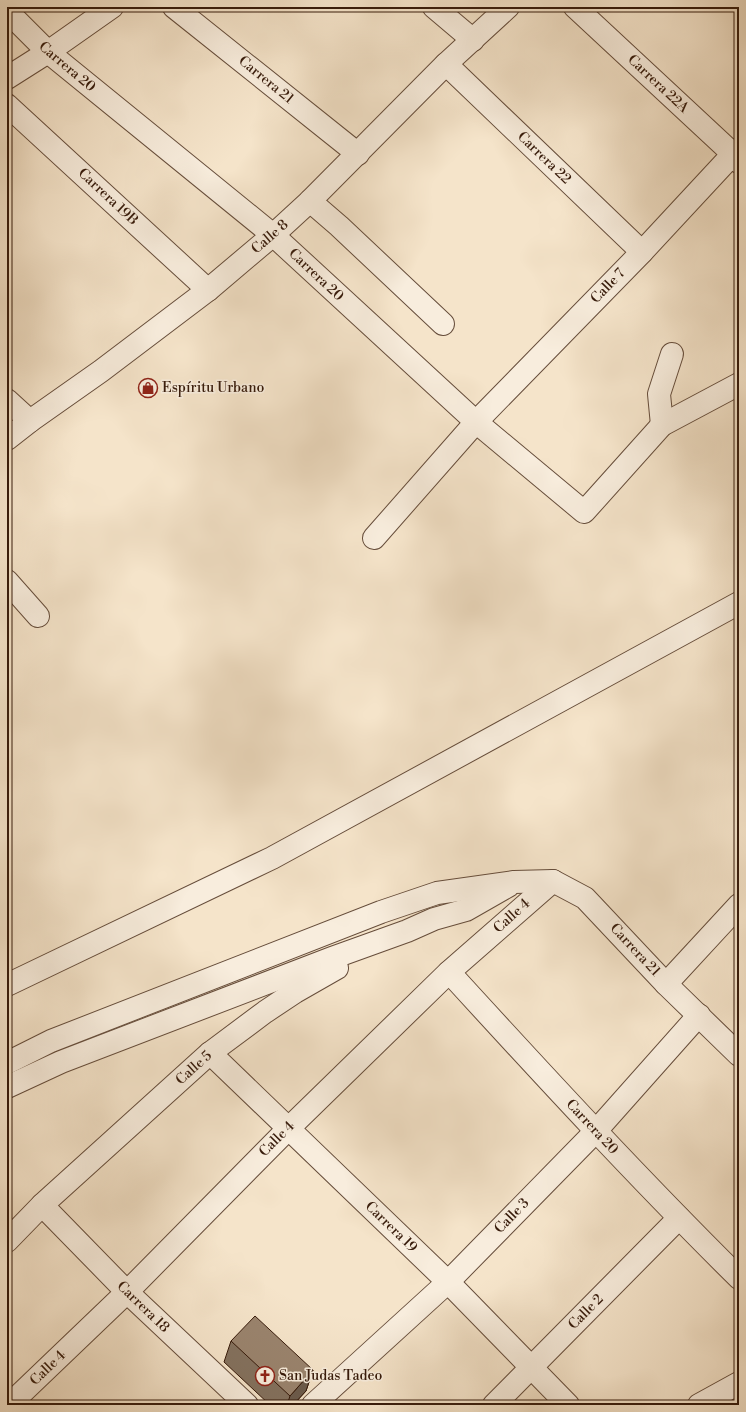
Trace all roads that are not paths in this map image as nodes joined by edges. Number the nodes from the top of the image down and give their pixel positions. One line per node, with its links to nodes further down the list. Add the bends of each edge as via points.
1 (112, 7): 8 (street)
2 (174, 7): 12 (street, Carrera 21)
3 (434, 7): 7 (street)
4 (508, 7): 7 (street, Calle 8)
5 (575, 7): 13 (street, Carrera 22A)
6 (7, 11): 8 (street, Carrera 20)
7 (473, 40): 9 (street, Calle 8)
8 (48, 52): 10 (street); 15 (street, Carrera 20)
9 (446, 64): 12 (street, Calle 8); 16 (street, Carrera 22)
10 (7, 78)
11 (7, 105): 17 (street, Carrera 19B)
12 (358, 154): 14 (street, Calle 8)
13 (737, 155): 16 (street, Calle 7)
14 (310, 201): 15 (street, Calle 8); 18 (street)
15 (273, 235): 17 (street, Calle 8); 23 (street, Carrera 20)
16 (642, 252): 23 (street, Calle 7)
17 (208, 290): 22 (street, Calle 8)
18 (443, 324)
19 (672, 354): 24 (street, via 659,394)
20 (739, 384): 24 (street)
21 (7, 400): 22 (street)
22 (30, 421): 25 (street, Calle 8)
23 (476, 422): 24 (street, Carrera 20, via 584,512); 26 (street, Calle 7)
24 (662, 426)
25 (7, 439)
26 (374, 538)
27 (7, 581): 29 (street)
28 (739, 603): 36 (street, via 272,858)
29 (38, 616)
30 (553, 881): 31 (street, Carrera 21); 34 (street, Calle 4); 35 (street, Carrera 21, via 585,898)
31 (514, 882): 33 (street, via 466,910 434,919); 40 (street, Carrera 21, via 437,893 381,912 51,1041)
32 (739, 905): 35 (street)
33 (407, 931): 38 (street, Calle 5, via 295,992); 41 (street, via 61,1062)
34 (449, 972): 42 (street, Calle 4); 43 (street, Carrera 20)
35 (666, 984): 37 (street, Carrera 21)
36 (7, 985)
37 (699, 1015): 39 (street, Carrera 21); 43 (street, Calle 3)
38 (210, 1053): 42 (street, Carrera 19); 44 (street, Calle 5)
39 (739, 1055)
40 (7, 1063)
41 (7, 1087)
42 (289, 1128): 48 (street, Carrera 19); 49 (street, Calle 4)
43 (595, 1132): 45 (street, Carrera 20); 48 (street, Calle 3)
44 (42, 1205): 46 (street, Calle 5); 49 (street, Carrera 18)
45 (679, 1218): 47 (street, Carrera 20); 50 (street, Calle 2)
46 (7, 1241)
47 (739, 1278)
48 (448, 1282): 50 (street, Carrera 19); 54 (street, Calle 3)
49 (127, 1292): 52 (street, Calle 4); 53 (street, Carrera 18)
50 (531, 1367): 55 (street, Calle 2); 56 (street, Carrera 19)
51 (739, 1382): 57 (street)
52 (9, 1405)
53 (247, 1405)
54 (313, 1405)
55 (494, 1405)
56 (568, 1405)
57 (699, 1405)

